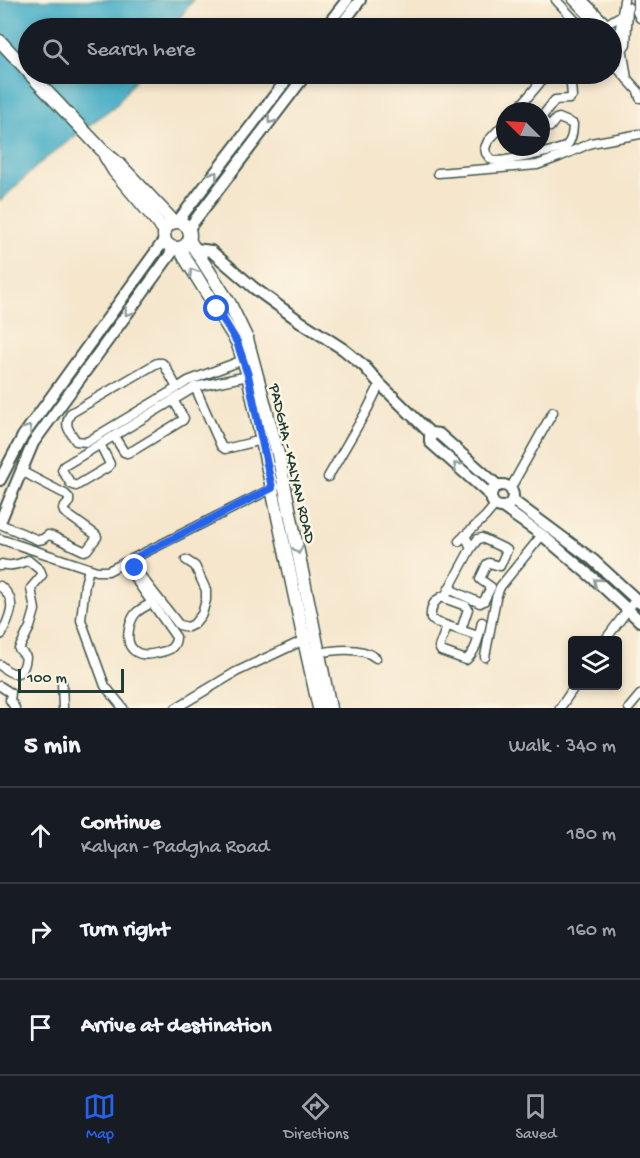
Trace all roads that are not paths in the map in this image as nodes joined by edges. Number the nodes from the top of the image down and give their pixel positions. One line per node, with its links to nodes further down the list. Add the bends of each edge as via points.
1 (347, 0): 10 (street)
2 (360, 0): 11 (street)
3 (556, 0): 12 (street)
4 (573, 0): 13 (street)
5 (583, 0): 14 (street)
6 (624, 0): 9 (street)
7 (628, 0): 19 (street, via 626,44)
8 (637, 0): 17 (street)
9 (622, 15): 15 (street); 16 (street)
10 (333, 18)
11 (346, 18)
12 (573, 18)
13 (590, 18)
14 (601, 18)
15 (617, 18)
16 (622, 18)
17 (640, 18)
18 (0, 41): 20 (main road)
19 (622, 50): 22 (street)
20 (18, 60)
21 (622, 73): 22 (street)
22 (627, 79): 28 (street)
23 (40, 84): 40 (main road, via 102,150 114,171)
24 (284, 84): 40 (street, one-way to 24)
25 (298, 84): 40 (street, one-way to 40)
26 (539, 84): 29 (street)
27 (571, 84): 30 (street, via 572,96 555,100)
28 (639, 93)
29 (524, 102)
30 (550, 106)
31 (550, 127): 34 (street, via 557,118 573,124 566,146)
32 (496, 133): 38 (street, via 488,141 486,153)
33 (640, 134): 37 (street, via 591,143)
34 (550, 151)
35 (529, 156): 38 (street)
36 (543, 156): 37 (street)
37 (544, 162): 38 (street)
38 (497, 165): 39 (street)
39 (438, 173)
40 (179, 236): 41 (main road, one-way to 40); 42 (main road, PADGHA - KALYAN ROAD, via 230,304 247,339); 43 (street, via 211,251 254,288 343,349); 56 (street, one-way to 56, via 33,443); 58 (street, one-way to 40, via 23,436)
41 (243, 360): 42 (main road); 45 (street)
42 (252, 375): 44 (street); 50 (main road); 54 (main road, PADGHA - KALYAN ROAD)
43 (380, 384): 48 (street); 57 (street)
44 (195, 387): 46 (street); 50 (street, via 221,446)
45 (177, 388): 45 (street, via 165,366 157,363 71,413 67,425 76,441 87,442)
46 (173, 400): 49 (street); 49 (street, via 183,420 134,450 124,452)
47 (553, 412): 61 (street)
48 (430, 433): 51 (street, via 439,434); 53 (street, via 430,442)
49 (114, 436): 52 (street)
50 (262, 440): 55 (main road)
51 (450, 443): 53 (street); 62 (street)
52 (100, 444): 52 (street, via 64,466 62,470 71,484 76,486 108,467)
53 (442, 452): 62 (street, one-way to 53)
54 (278, 454): 55 (main road); 59 (main road, PADGHA - KALYAN ROAD)
55 (265, 456): 60 (main road)
56 (21, 471): 63 (street); 66 (street, via 69,498 64,512 97,537 87,550)
57 (327, 477)
58 (0, 480)
59 (285, 484): 60 (street); 89 (main road, PADGHA - KALYAN ROAD, one-way to 89)
60 (272, 488): 71 (street); 88 (main road)
61 (511, 494): 62 (street, via 508,505); 62 (street, via 503,485); 69 (street)
62 (497, 498): 64 (street); 67 (street, via 462,538)
63 (0, 523): 66 (street, via 38,540 48,535)
64 (542, 535): 74 (street); 90 (street, via 500,587)
65 (0, 539): 70 (street)
66 (77, 547): 70 (street)
67 (471, 548): 76 (street); 76 (street, via 482,538 507,550 500,567 487,564 480,579 491,587 484,601 480,603)
68 (186, 560): 71 (street, via 195,566 206,590 202,614 188,627 179,625)
69 (593, 560): 74 (street); 78 (street)
70 (70, 562): 73 (street)
71 (126, 562): 73 (street, via 108,571); 79 (street)
72 (0, 566): 92 (street, via 28,560 42,575 31,588 35,610 19,649 26,657 25,667 14,674)
73 (89, 568): 99 (street, via 81,620 105,686)
74 (580, 568): 80 (street, one-way to 74)
75 (0, 586): 85 (street, via 11,600 11,613)
76 (449, 589): 77 (street)
77 (441, 597): 83 (street, via 433,604 432,619); 84 (street, via 468,609)
78 (638, 601): 80 (street)
79 (152, 603): 79 (street, via 176,642 170,650 137,653 127,638 130,620 138,610)
80 (628, 610): 82 (street); 87 (street)
81 (482, 621): 86 (street)
82 (640, 621)
83 (447, 626): 84 (street); 86 (street, via 441,651 466,660)
84 (461, 630): 86 (street)
85 (0, 635)
86 (478, 636)
87 (608, 636)
88 (304, 640): 89 (main road); 100 (street, via 236,672)
89 (313, 654): 91 (street, via 357,650); 101 (main road); 102 (main road, PADGHA - KALYAN ROAD)
90 (485, 657)
91 (376, 658)
92 (0, 665)
93 (62, 681): 98 (street)
94 (0, 686): 97 (street, via 10,693)
95 (571, 690): 103 (street)
96 (640, 695): 104 (street)
97 (15, 708)
98 (63, 708)
99 (123, 708)
100 (176, 708)
101 (320, 708)
102 (330, 708)
103 (560, 708)
104 (629, 708)

